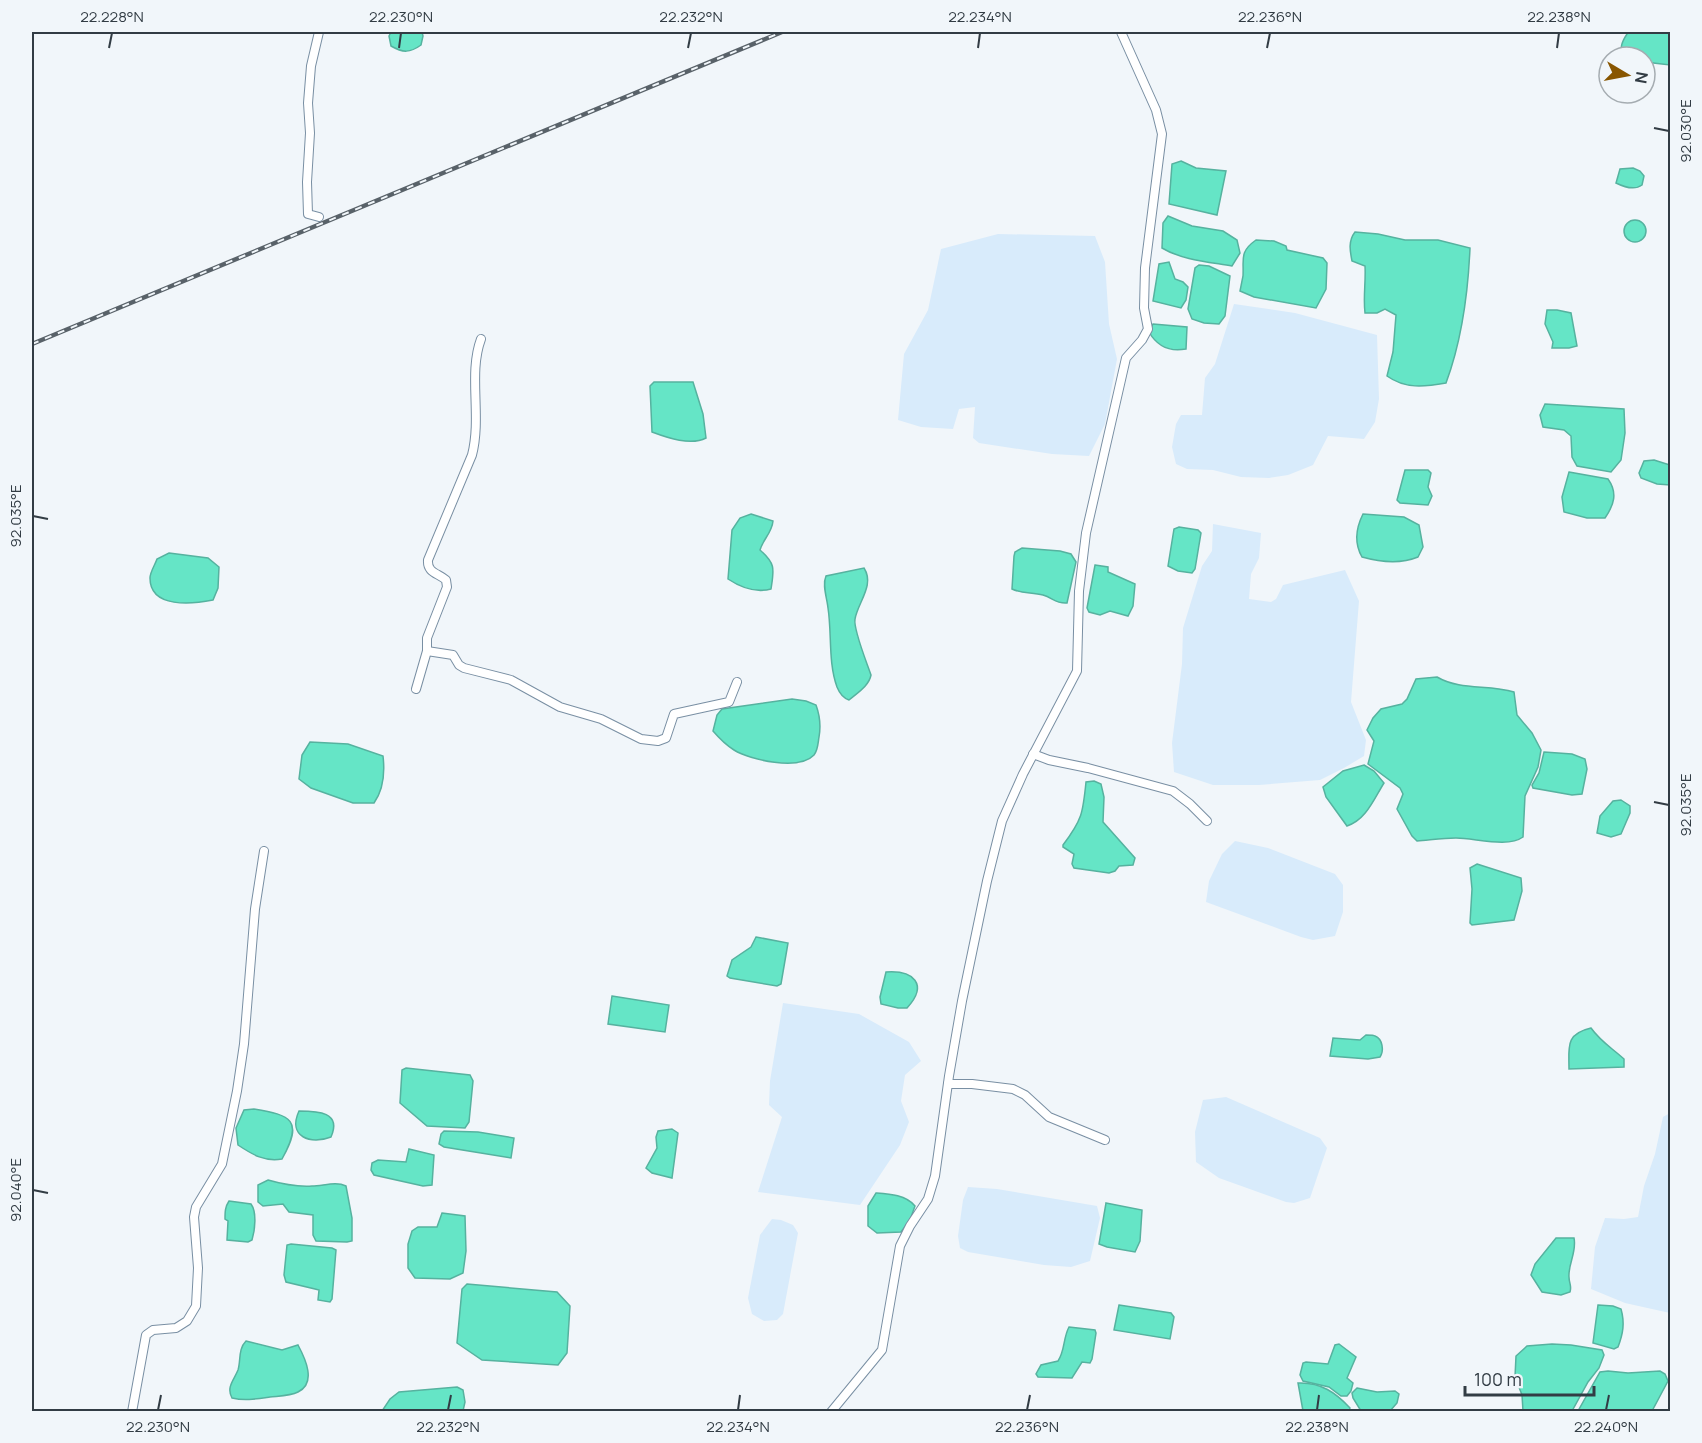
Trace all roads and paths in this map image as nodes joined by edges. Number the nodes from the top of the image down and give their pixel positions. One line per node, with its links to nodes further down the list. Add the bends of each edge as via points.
1 (319, 32): 3 (street, via 310,75 307,182 308,214)
2 (1121, 32): 8 (street, via 1156,110 1162,134 1145,268 1148,329 1126,358 1086,533 1079,591 1077,671)
3 (319, 217)
4 (481, 339): 5 (street, via 476,352 477,437 428,560 427,566 446,580 447,587 427,638)
5 (427, 651): 6 (street, via 453,655 464,668 511,680 560,707 601,719 641,739 658,741 666,738 674,714 729,702); 7 (street)
6 (737, 682)
7 (416, 689)
8 (1033, 754): 9 (street, via 1173,791); 11 (street, via 1002,821)
9 (1207, 821)
10 (264, 851): 13 (street, via 237,1091 222,1164 196,1206 194,1217 196,1306 187,1321 176,1328 153,1330 146,1335)
11 (948, 1084): 12 (street, via 1013,1089 1049,1117); 14 (street, via 935,1176 928,1198 900,1246 882,1350)
12 (1105, 1140)
13 (132, 1412)
14 (831, 1412)

